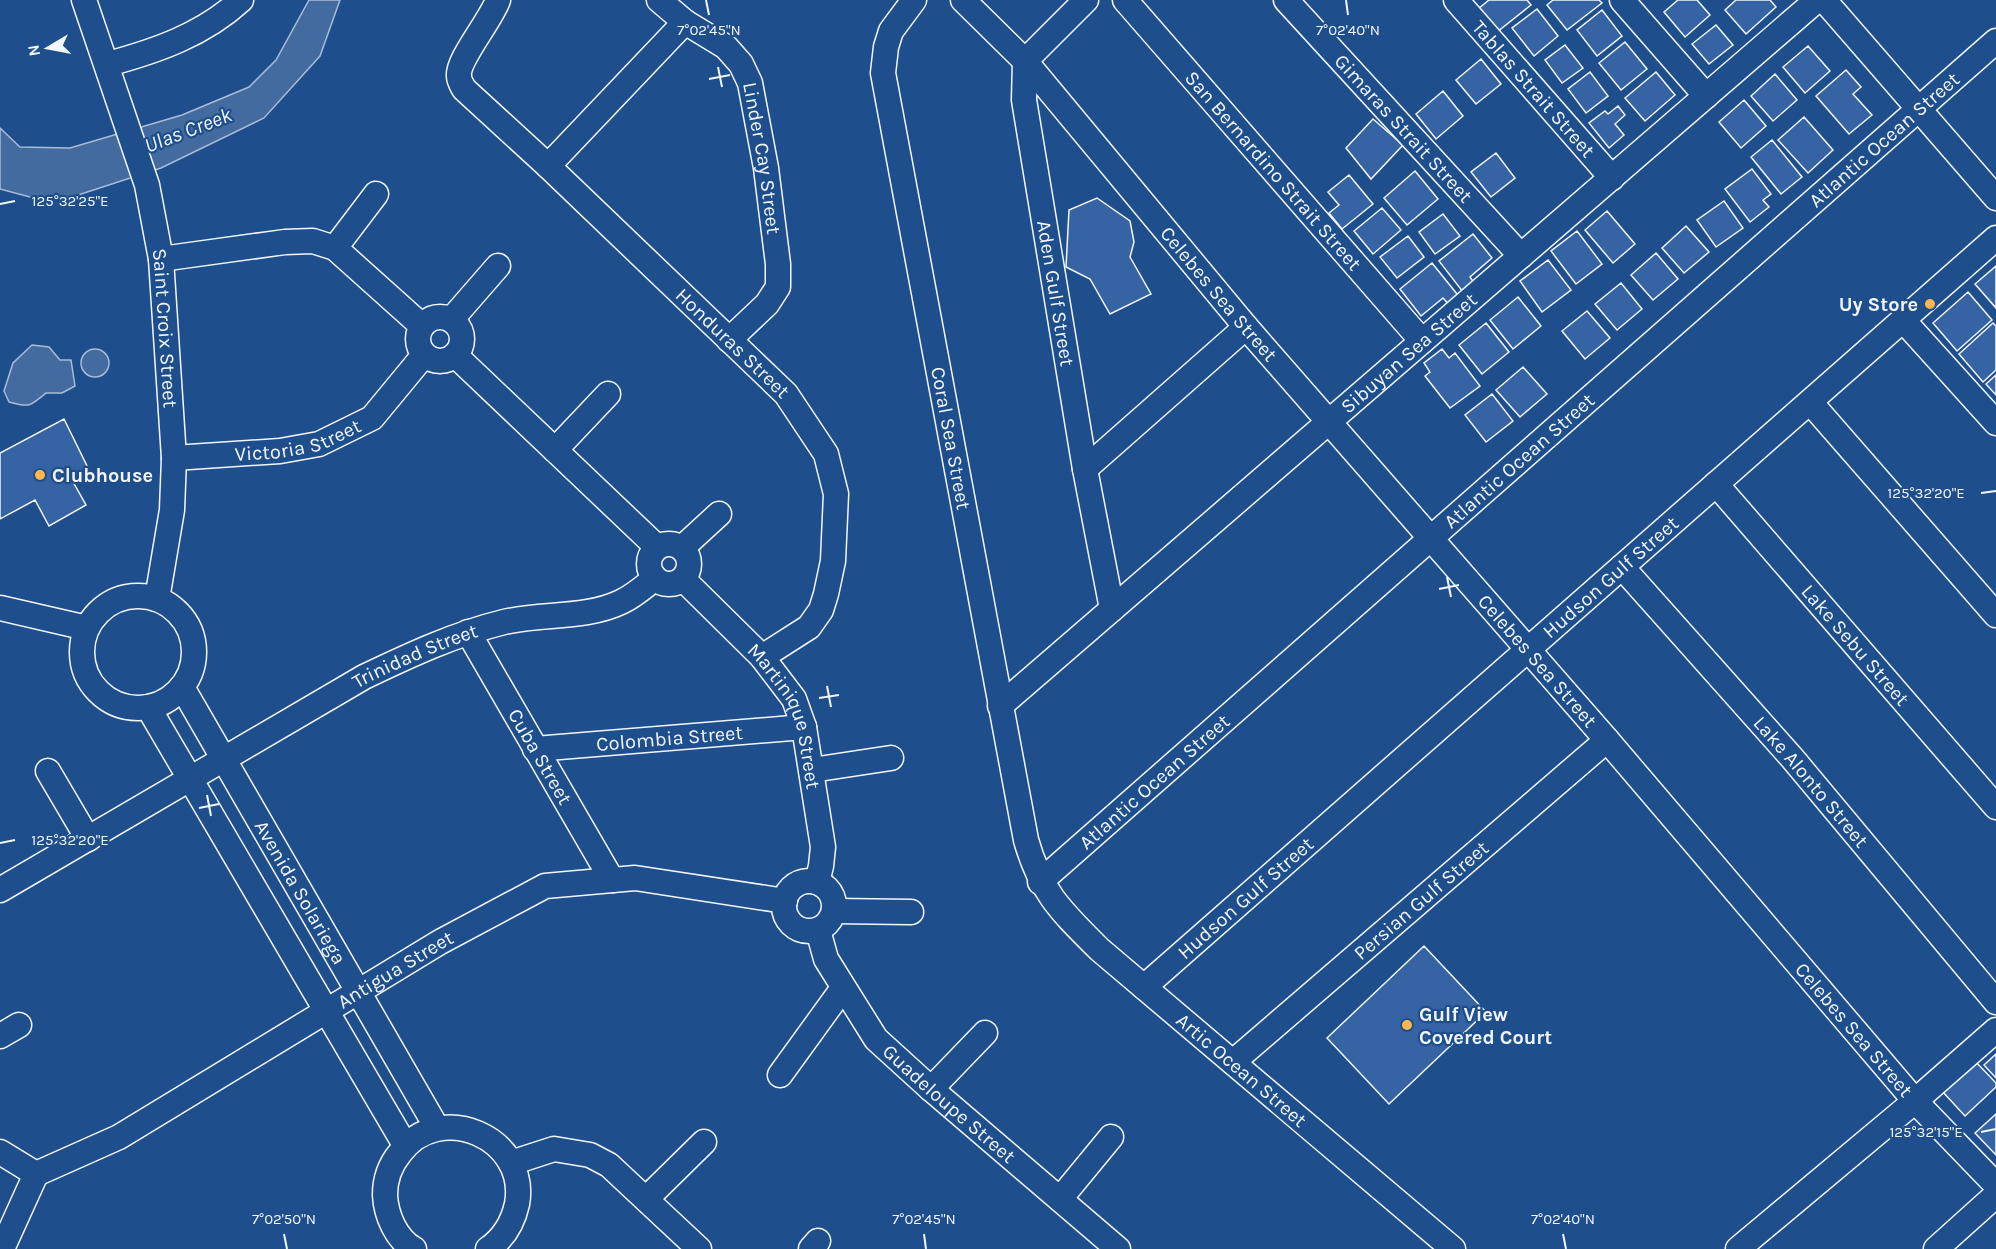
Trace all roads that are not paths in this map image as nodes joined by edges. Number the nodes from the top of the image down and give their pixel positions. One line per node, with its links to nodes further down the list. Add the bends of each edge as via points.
1 (84, 0): 17 (street, Saint Croix Street)
2 (241, 0): 17 (street, via 188,36)
3 (498, 0): 20 (street, Honduras Street, via 462,61 459,78 471,97)
4 (659, 0): 14 (street, Linder Cay Street)
5 (914, 0): 61 (street, Coral Sea Street, via 891,31 883,73)
6 (963, 0): 16 (street, Celebes Sea Street)
7 (1086, 0): 16 (street)
8 (1125, 0): 34 (street, San Bernardino Strait Street)
9 (1286, 0): 26 (street, Gimaras Strait Street)
10 (1456, 0): 21 (street, Tablas Strait Street)
11 (1622, 0): 18 (street)
12 (1817, 0): 18 (street, Sibuyan Sea Street)
13 (1824, 0): 19 (street)
14 (685, 22): 20 (street); 33 (street, Linder Cay Street, via 726,47 741,64 750,82 766,168 778,287 767,304)
15 (1996, 41): 19 (street, Atlantic Ocean Street)
16 (1025, 61): 32 (street, Celebes Sea Street); 43 (street, Aden Gulf Street, via 1027,126)
17 (108, 64): 27 (street, Saint Croix Street, via 147,185)
18 (1706, 96): 21 (street, Sibuyan Sea Street)
19 (1918, 109): 23 (street); 46 (street, Atlantic Ocean Street)
20 (548, 166): 33 (street, Honduras Street)
21 (1612, 178): 26 (street, Sibuyan Sea Street)
22 (376, 194): 25 (street)
23 (1996, 198)
24 (1996, 238): 30 (street, Hudson Gulf Street)
25 (335, 248): 27 (street, via 313,241 285,242); 31 (street)
26 (1521, 256): 34 (street, Sibuyan Sea Street)
27 (161, 259): 42 (street, Saint Croix Street)
28 (498, 266): 29 (street)
29 (451, 320): 31 (street, via 435,317); 36 (street, via 462,340)
30 (1903, 320): 38 (street, Hudson Gulf Street); 40 (street)
31 (422, 326): 35 (street, via 418,341)
32 (1246, 327): 39 (street, Celebes Sea Street); 43 (street)
33 (729, 340): 59 (street, Honduras Street, via 786,394 826,454 836,494 833,561 821,610 809,627)
34 (1422, 341): 39 (street, Sibuyan Sea Street)
35 (424, 355): 36 (street, via 440,361); 42 (street, Victoria Street, via 372,418 319,444 280,452)
36 (455, 355): 41 (street)
37 (608, 394): 41 (street)
38 (1810, 402): 44 (street, Hudson Gulf Street); 55 (street)
39 (1329, 422): 46 (street, Celebes Sea Street); 54 (street, Sibuyan Sea Street)
40 (1996, 423)
41 (555, 450): 47 (street)
42 (174, 458): 52 (street, Saint Croix Street, via 172,510)
43 (1085, 469): 54 (street, Aden Gulf Street)
44 (1716, 484): 49 (street, Hudson Gulf Street); 71 (street, Lake Sebu Street)
45 (719, 514): 48 (street)
46 (1430, 538): 58 (street, Celebes Sea Street); 75 (street, Atlantic Ocean Street)
47 (657, 547): 48 (street, via 670,543); 50 (street, via 649,559)
48 (682, 548): 51 (street, via 689,567)
49 (1622, 567): 58 (street, Hudson Gulf Street); 84 (street, Lake Alonto Street, via 1793,759)
50 (655, 579): 51 (street, via 669,584); 57 (street, Trinidad Street, via 622,602 603,609 507,621)
51 (683, 579): 59 (street, Martinique Street)
52 (157, 599): 56 (street, via 125,597 109,603); 60 (street, via 185,621 192,637 194,654)
53 (0, 608): 56 (street)
54 (1112, 609): 61 (street, Sibuyan Sea Street)
55 (1996, 615)
56 (87, 628): 62 (street, via 83,662 99,693 130,708)
57 (468, 632): 65 (street, Cuba Street); 67 (street, Trinidad Street, via 364,677)
58 (1528, 650): 64 (street, Celebes Sea Street); 81 (street, Hudson Gulf Street)
59 (762, 657): 63 (street, Martinique Street, via 794,699)
60 (182, 687): 62 (street, via 167,700); 67 (street, Avenida Solariega)
61 (1000, 706): 75 (street, Coral Sea Street, via 1026,840)
62 (148, 707): 70 (street, Avenida Solariega)
63 (804, 727): 65 (street, Colombia Street); 68 (street, Martinique Street)
64 (1607, 740): 88 (street, Persian Gulf Street); 91 (street, Celebes Sea Street)
65 (536, 749): 73 (street, Cuba Street)
66 (891, 758): 68 (street)
67 (224, 760): 70 (street, Trinidad Street); 83 (street, Avenida Solariega)
68 (812, 770): 74 (street, Martinique Street, via 823,847)
69 (48, 771): 72 (street)
70 (191, 780): 72 (street, Trinidad Street); 85 (street, Avenida Solariega)
71 (1996, 807)
72 (88, 839): 76 (street, Trinidad Street)
73 (612, 880): 77 (street, Antigua Street, via 635,878); 83 (street, Antigua Street, via 545,886)
74 (817, 882): 77 (street, via 800,882); 78 (street, via 831,893)
75 (1040, 882): 81 (street, Artic Ocean Street, via 1074,924)
76 (0, 890)
77 (785, 901): 80 (street, via 784,910 793,925 801,930)
78 (834, 911): 79 (street); 80 (street)
79 (911, 912)
80 (818, 930): 82 (street, Guadeloupe Street, via 826,959)
81 (1144, 987): 88 (street, Artic Ocean Street)
82 (843, 988): 89 (street); 90 (street, Guadeloupe Street, via 876,1039)
83 (357, 991): 85 (street, Antigua Street); 92 (street, Avenida Solariega)
84 (1996, 1002)
85 (326, 1010): 95 (street, Avenida Solariega); 98 (street, Antigua Street, via 119,1137)
86 (1996, 1030): 91 (street)
87 (985, 1033): 90 (street)
88 (1233, 1062): 108 (street, Artic Ocean Street)
89 (780, 1075)
90 (931, 1089): 102 (street, Guadeloupe Street)
91 (1915, 1101): 99 (street, Celebes Sea Street); 109 (street)
92 (437, 1128): 95 (street); 97 (street, via 471,1130 487,1137)
93 (1111, 1137): 102 (street)
94 (704, 1142): 101 (street)
95 (405, 1145): 104 (street, via 388,1174 386,1208 395,1230)
96 (0, 1152): 98 (street)
97 (510, 1163): 101 (street, via 554,1149 590,1155 609,1165); 105 (street, via 518,1198 514,1216 506,1232)
98 (36, 1174): 103 (street)
99 (1996, 1185)
100 (1996, 1195): 110 (street)
101 (646, 1199): 106 (street)
102 (1059, 1199): 107 (street, Guadeloupe Street)
103 (2, 1249)
104 (414, 1249)
105 (488, 1249)
106 (699, 1249)
107 (1118, 1249)
108 (1454, 1249)
109 (1738, 1249)
110 (1936, 1249)

